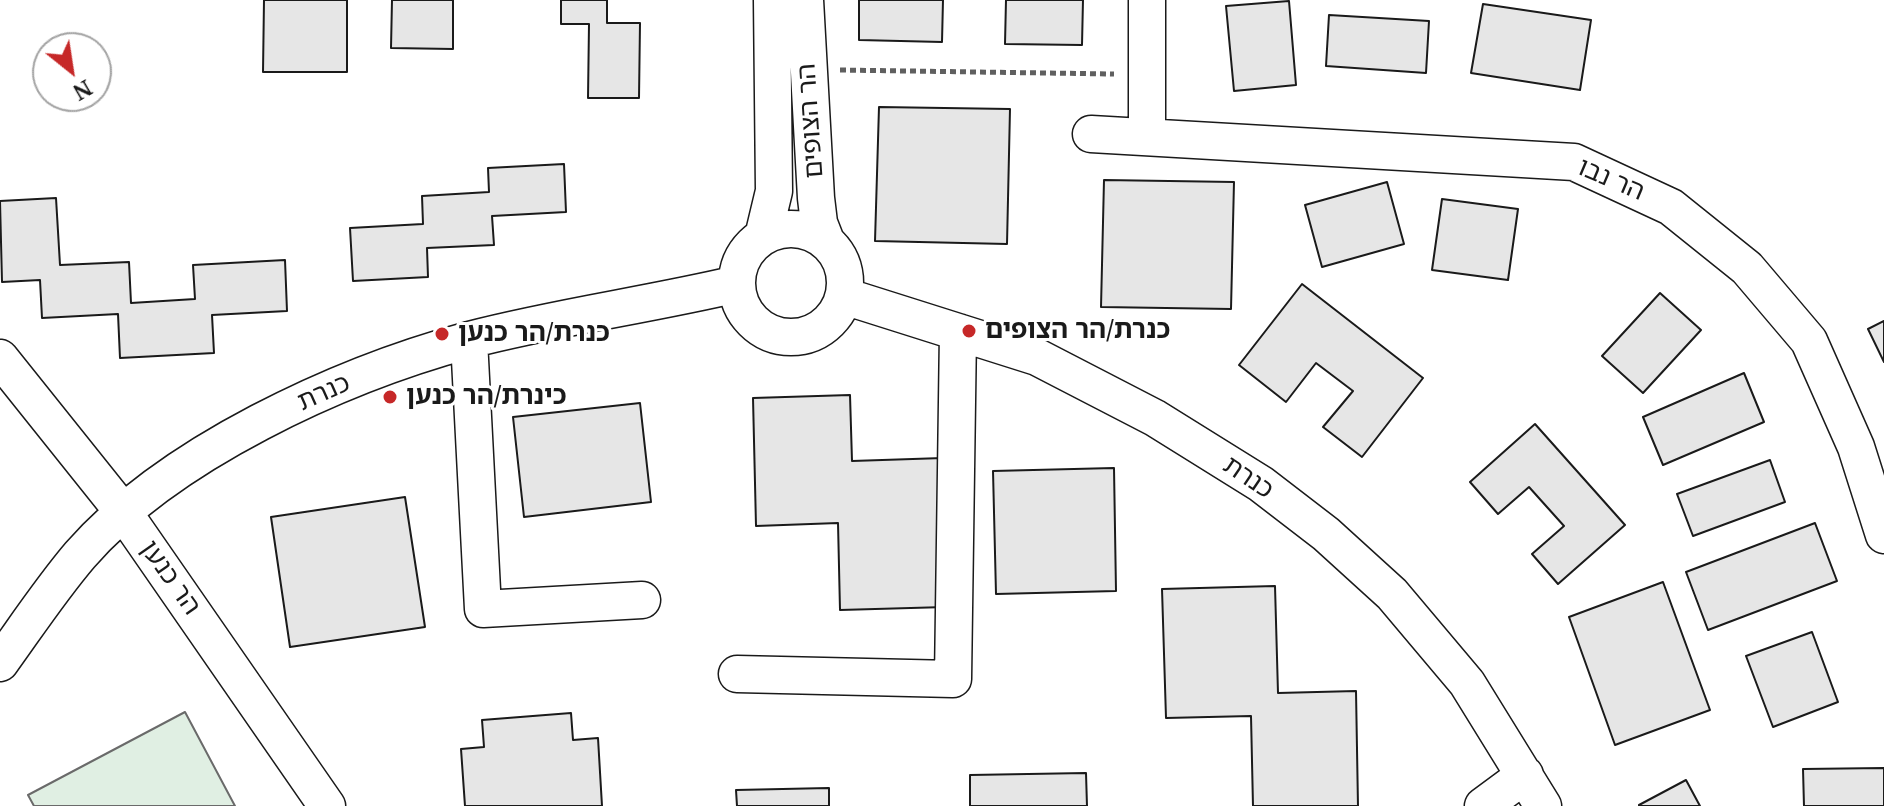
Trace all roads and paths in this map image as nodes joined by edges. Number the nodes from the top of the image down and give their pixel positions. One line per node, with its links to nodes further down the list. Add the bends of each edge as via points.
1 (772, 0): 8 (street, הר הצופים, via 776,160 773,202)
2 (805, 0): 4 (street, הר הצופים)
3 (1147, 0): 5 (street)
4 (807, 69): 5 (path); 9 (street, הר הצופים, via 816,198)
5 (1147, 74): 7 (street)
6 (1091, 134): 7 (street, הר נבו)
7 (1147, 136): 16 (street, הר נבו, via 1574,162 1671,207 1747,268 1809,341 1856,447)
8 (763, 237): 9 (street, via 795,229); 10 (street, via 741,262)
9 (826, 241): 11 (street, via 843,266)
10 (737, 284): 11 (street, via 748,316 761,328 794,337 825,325); 13 (street, כנרת)
11 (844, 296): 12 (street, כנרת)
12 (958, 332): 19 (street, via 953,679); 20 (street, כנרת, via 1037,357 1155,418 1261,484 1326,534 1392,594 1458,672)
13 (469, 340): 15 (street, כנרת, via 363,376 272,417 197,458); 17 (street, via 483,609)
14 (0, 358): 15 (street, הר כנען)
15 (124, 513): 18 (street, כנרת, via 80,555); 21 (street, הר כנען)
16 (1884, 535)
17 (642, 600)
18 (0, 663)
19 (737, 674)
20 (1525, 775): 22 (street); 23 (street, כנרת)
21 (327, 806)
22 (1483, 806)
23 (1543, 806)

